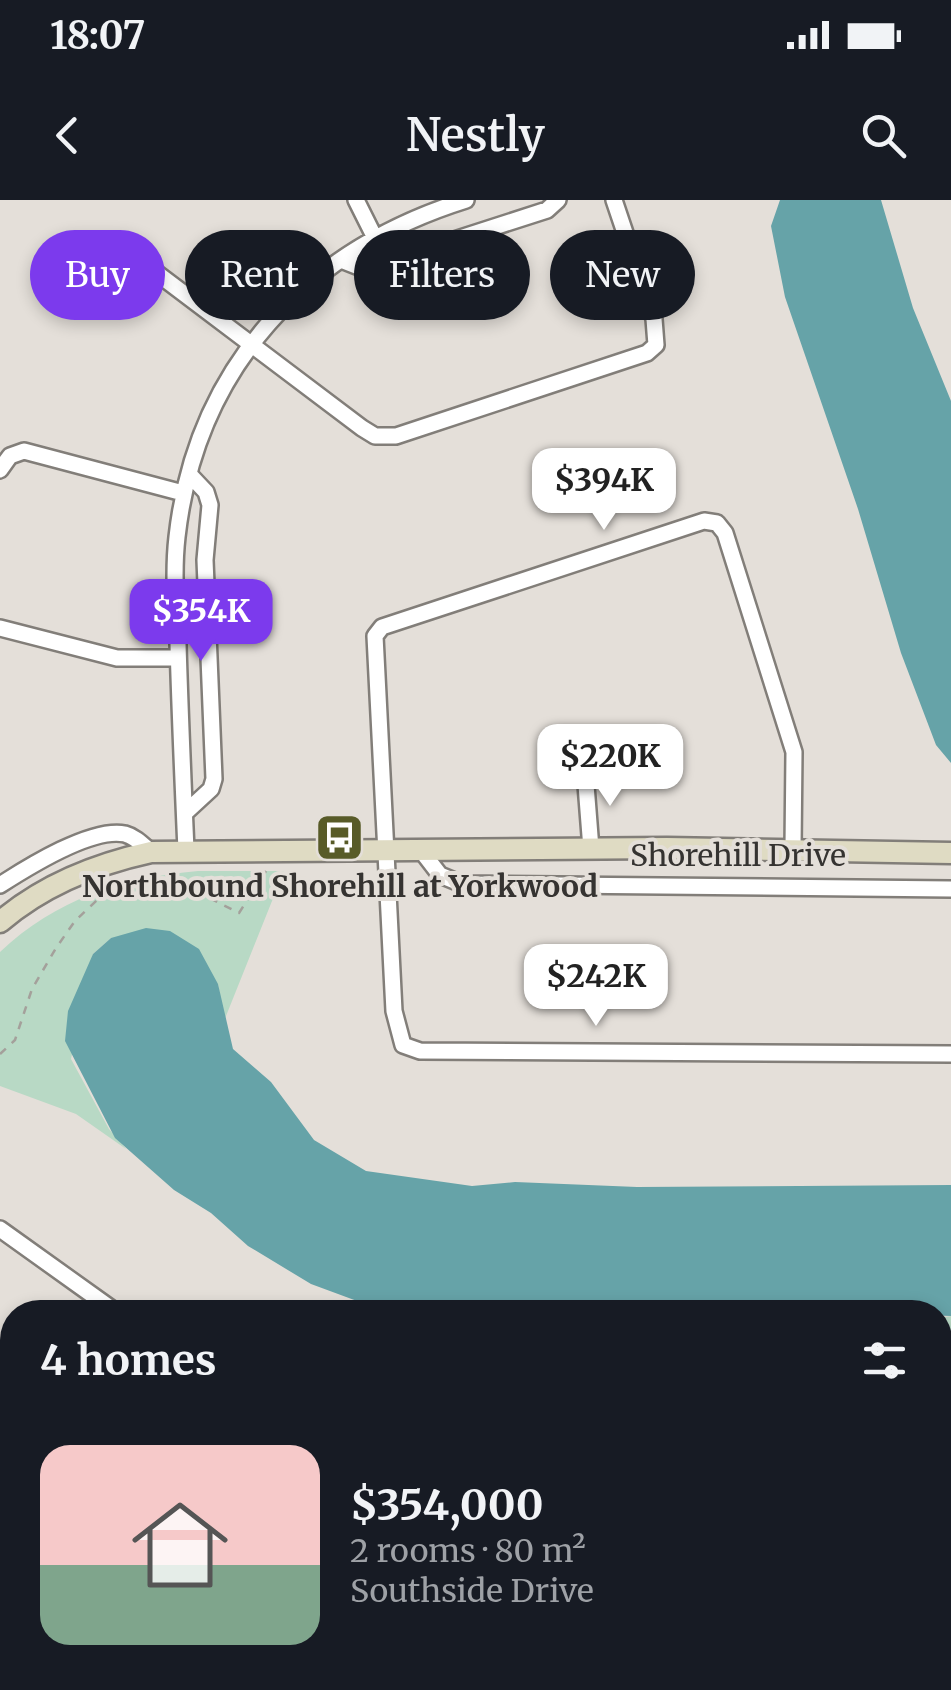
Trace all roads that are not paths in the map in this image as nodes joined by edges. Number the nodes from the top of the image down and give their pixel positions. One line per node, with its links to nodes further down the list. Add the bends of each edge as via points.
1 (356, 200): 5 (street)
2 (466, 200): 6 (street)
3 (558, 200): 8 (street, via 547,210 374,274)
4 (614, 200): 10 (street, via 654,319 656,345 647,353 381,438)
5 (371, 230)
6 (389, 230)
7 (354, 250): 8 (street)
8 (340, 260): 10 (street, via 308,283)
9 (165, 279): 10 (street)
10 (250, 344): 12 (street, via 215,402)
11 (0, 470): 13 (street, via 24,450)
12 (189, 474): 13 (street); 17 (street, via 210,504 206,578 214,779)
13 (183, 492): 15 (street)
14 (0, 628): 15 (street, via 116,658)
15 (178, 658): 17 (street)
16 (585, 772): 20 (street)
17 (185, 813): 22 (street)
18 (388, 849): 19 (street, Shorehill Drive); 21 (street, via 375,636 382,627 704,521 725,533 794,752); 22 (street, Shorehill Drive); 28 (street, via 394,1011 403,1045 420,1051)
19 (420, 849): 20 (street, Shorehill Drive); 26 (street, Shorehill Drive, via 440,875 462,884)
20 (590, 849): 21 (street, Shorehill Drive)
21 (793, 849): 24 (street, Shorehill Drive)
22 (186, 850): 23 (street, Shorehill Drive)
23 (152, 852): 25 (street, Shorehill Drive, via 130,836 110,834); 27 (street, Shorehill Drive, via 74,875)
24 (951, 854)
25 (0, 884)
26 (951, 889)
27 (0, 922)
28 (951, 1054)
29 (0, 1229): 30 (street)
30 (99, 1300)

